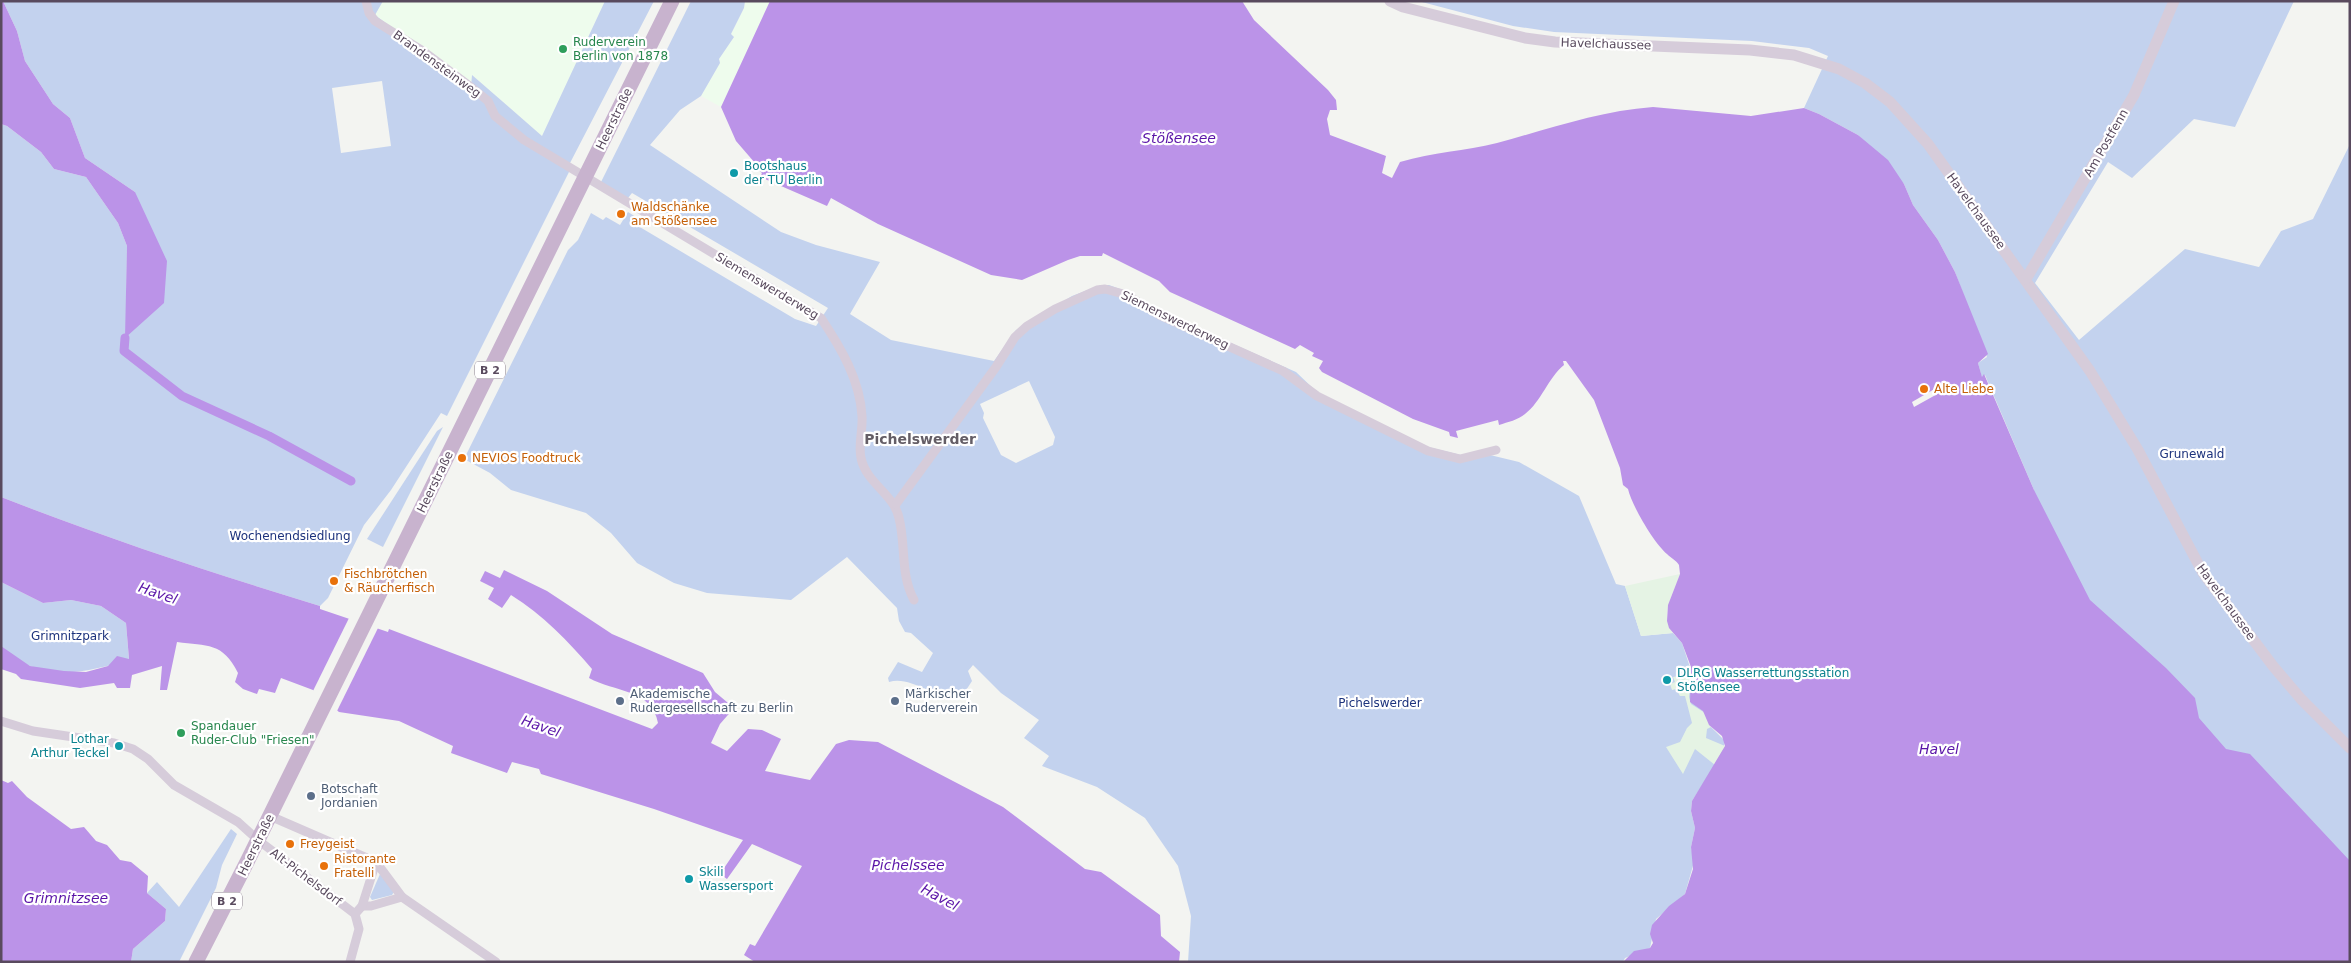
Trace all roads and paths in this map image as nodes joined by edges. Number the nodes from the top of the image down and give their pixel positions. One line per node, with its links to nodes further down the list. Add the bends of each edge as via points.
1 (366, 1): 5 (street, Brandensteinweg, via 369,14 375,21 471,87 488,101 496,116 509,128)
2 (672, 1): 5 (main road, Heerstraße / B 2)
3 (1390, 1): 6 (street, Havelchaussee, via 1525,38 1750,50 1794,55 1839,69 1865,83 1911,122)
4 (2174, 1): 6 (street, Am Postfenn, via 2134,95)
5 (585, 177): 8 (street, Siemenswerderweg, via 822,318 855,381 862,414 860,459 872,480); 12 (main road, Heerstraße / B 2)
6 (2026, 279): 11 (street, Havelchaussee, via 2094,377 2138,450 2203,573 2273,666)
7 (1496, 450): 8 (street, Siemenswerderweg, via 1460,459 1428,451 1318,396 1283,371 1159,315 1127,295 1105,289 1054,309 1015,337)
8 (896, 504): 9 (street, via 902,530 905,576)
9 (914, 600)
10 (1, 721): 13 (street, Alt-Pichelsdorf, via 33,731 132,748 174,785 235,820)
11 (2350, 748)
12 (270, 816): 13 (main road, Heerstraße / B 2); 14 (street)
13 (258, 840): 17 (street, Alt-Pichelsdorf); 18 (main road, Heerstraße / B 2)
14 (376, 862): 15 (street); 16 (street, Alt-Pichelsdorf)
15 (402, 897): 16 (street); 20 (street)
16 (362, 906): 17 (street, Alt-Pichelsdorf)
17 (355, 914): 19 (street, Alt-Pichelsdorf, via 359,929)
18 (196, 962)
19 (350, 962)
20 (496, 962)

